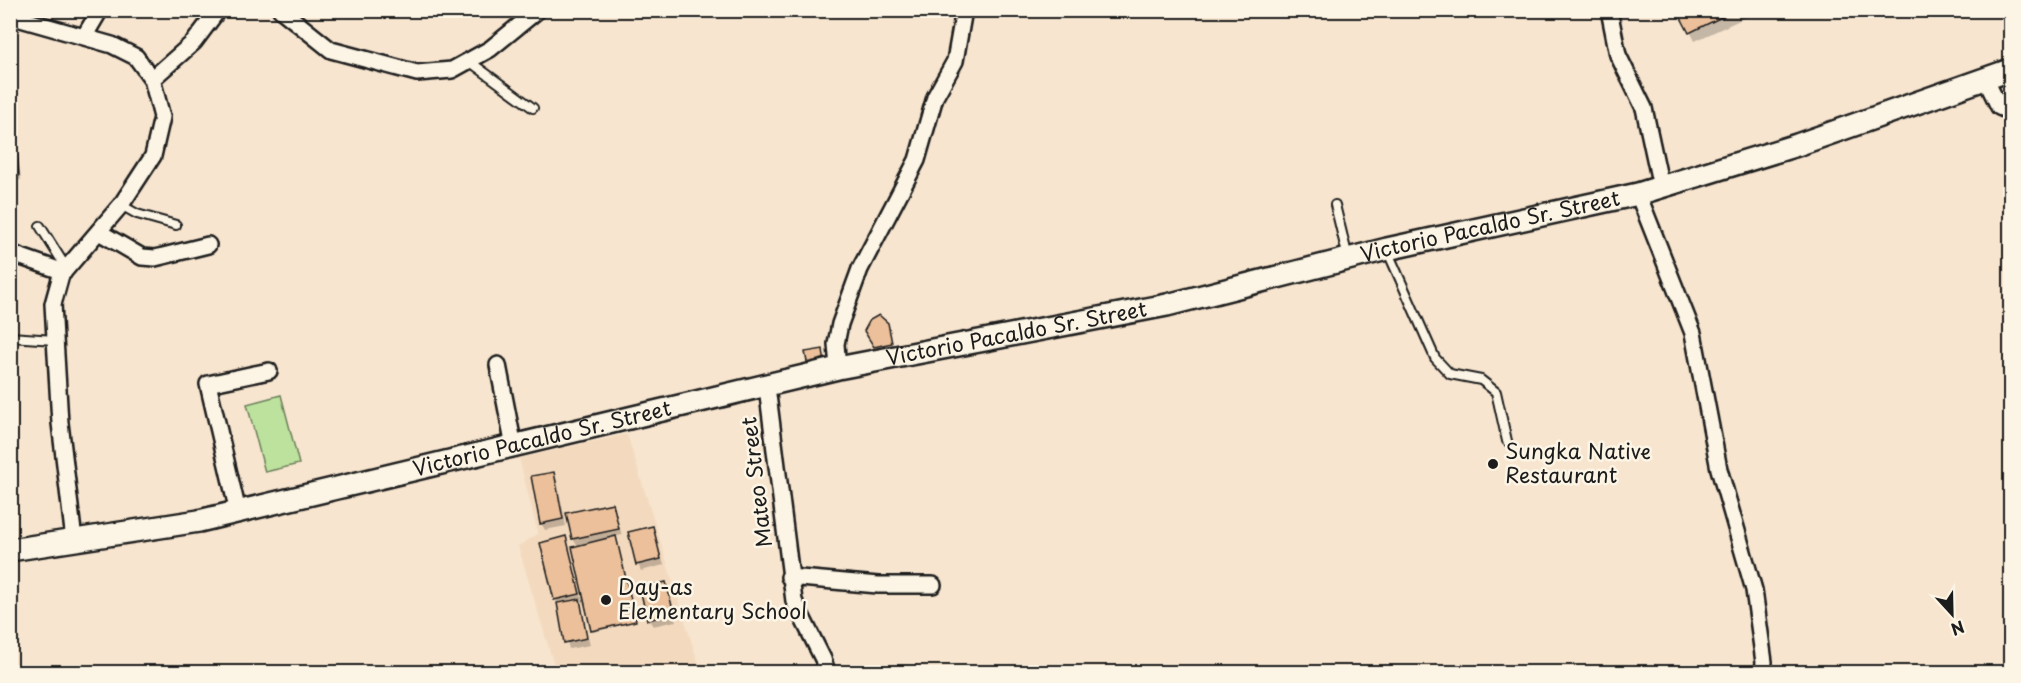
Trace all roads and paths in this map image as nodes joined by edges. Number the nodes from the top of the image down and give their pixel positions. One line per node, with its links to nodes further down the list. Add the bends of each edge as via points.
1 (100, 10): 8 (street)
2 (218, 10): 12 (street, via 195,42)
3 (281, 10): 9 (street, via 331,50 346,55 417,73 452,70)
4 (538, 10): 9 (street)
5 (964, 10): 30 (street, via 955,61 935,97 917,160 860,268 840,324 836,344)
6 (1609, 10): 15 (street, via 1618,55 1644,108)
7 (10, 16): 8 (street)
8 (84, 37): 12 (street, via 136,57)
9 (468, 61): 13 (lane)
10 (2010, 70): 11 (street, Victorio Pacaldo Sr. Street)
11 (1985, 78): 14 (street, via 1999,107); 15 (street, Victorio Pacaldo Sr. Street, via 1797,145)
12 (152, 79): 17 (street, via 162,117 153,156)
13 (533, 108)
14 (2010, 112)
15 (1662, 186): 16 (street, Victorio Pacaldo Sr. Street)
16 (1638, 194): 23 (street, Victorio Pacaldo Sr. Street); 41 (street, via 1693,333 1719,469 1754,590)
17 (121, 205): 19 (lane); 21 (street)
18 (1335, 205): 25 (lane)
19 (176, 225)
20 (40, 226): 26 (lane)
21 (99, 232): 22 (street, via 142,257 154,258); 26 (street)
22 (208, 245)
23 (1387, 249): 25 (street, Victorio Pacaldo Sr. Street); 33 (lane, via 1436,358 1450,374 1481,380 1496,392)
24 (10, 253): 26 (street)
25 (1349, 259): 30 (street, Victorio Pacaldo Sr. Street, via 1167,305)
26 (65, 270): 28 (street, via 53,304)
27 (10, 337): 28 (lane)
28 (55, 340): 36 (street)
29 (498, 365): 34 (street)
30 (838, 368): 32 (street, Victorio Pacaldo Sr. Street)
31 (269, 371): 35 (street, via 208,384)
32 (767, 387): 34 (street, Victorio Pacaldo Sr. Street); 38 (street, Mateo Street)
33 (1507, 441)
34 (514, 447): 35 (street, Victorio Pacaldo Sr. Street)
35 (238, 512): 36 (street, Victorio Pacaldo Sr. Street)
36 (74, 540): 37 (street, Victorio Pacaldo Sr. Street)
37 (10, 550)
38 (789, 577): 39 (street, via 878,585); 40 (street, Mateo Street, via 794,601)
39 (933, 585)
40 (827, 672)
41 (1763, 672)

